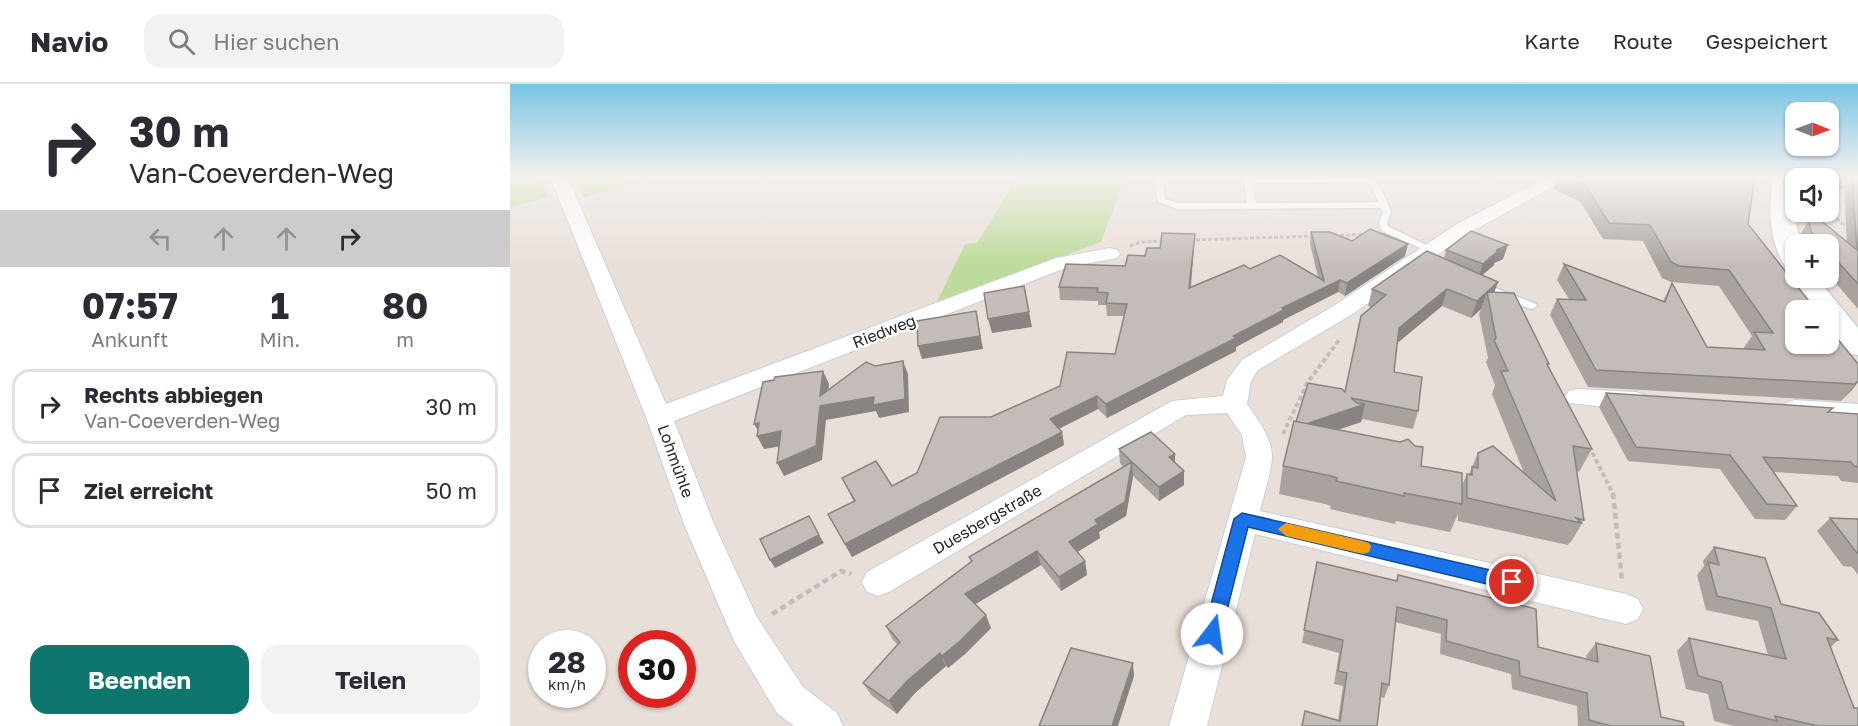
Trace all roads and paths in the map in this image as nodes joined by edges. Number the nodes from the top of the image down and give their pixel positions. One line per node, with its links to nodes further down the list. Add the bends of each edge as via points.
1 (571, 206): 29 (street, Lohmühle)
2 (1177, 206): 3 (lane)
3 (1252, 206)
4 (1385, 206): 9 (lane, via 1383,224)
5 (1507, 206): 16 (street)
6 (1780, 206): 12 (main road)
7 (1839, 221): 8 (path)
8 (1858, 227)
9 (1390, 234): 11 (path); 16 (lane)
10 (1319, 236): 13 (path)
11 (1331, 236)
12 (1785, 239)
13 (1188, 240)
14 (1165, 241): 15 (path, via 1141,242)
15 (1110, 254): 29 (street, Riedweg, via 1063,262)
16 (1426, 258): 26 (street, via 1250,365 1239,380)
17 (1470, 281): 20 (lane)
18 (1811, 288): 19 (main road)
19 (1820, 300)
20 (1532, 306)
21 (1839, 324): 23 (main road)
22 (1342, 336): 31 (path, via 1308,382)
23 (1858, 346)
24 (1578, 397): 25 (street)
25 (1660, 402)
26 (1234, 404): 32 (street, via 1260,446); 33 (street, Duesbergstraße, via 1181,407)
27 (1776, 408): 28 (street)
28 (1858, 413)
29 (659, 417): 35 (street, Lohmühle, via 699,524)
30 (1585, 440): 34 (path, via 1613,493)
31 (1278, 444)
32 (1242, 519): 34 (street); 37 (street)
33 (878, 582): 35 (path, via 841,571)
34 (1626, 609)
35 (746, 630): 36 (street, Lohmühle, via 790,700)
36 (824, 726)
37 (1188, 726)

